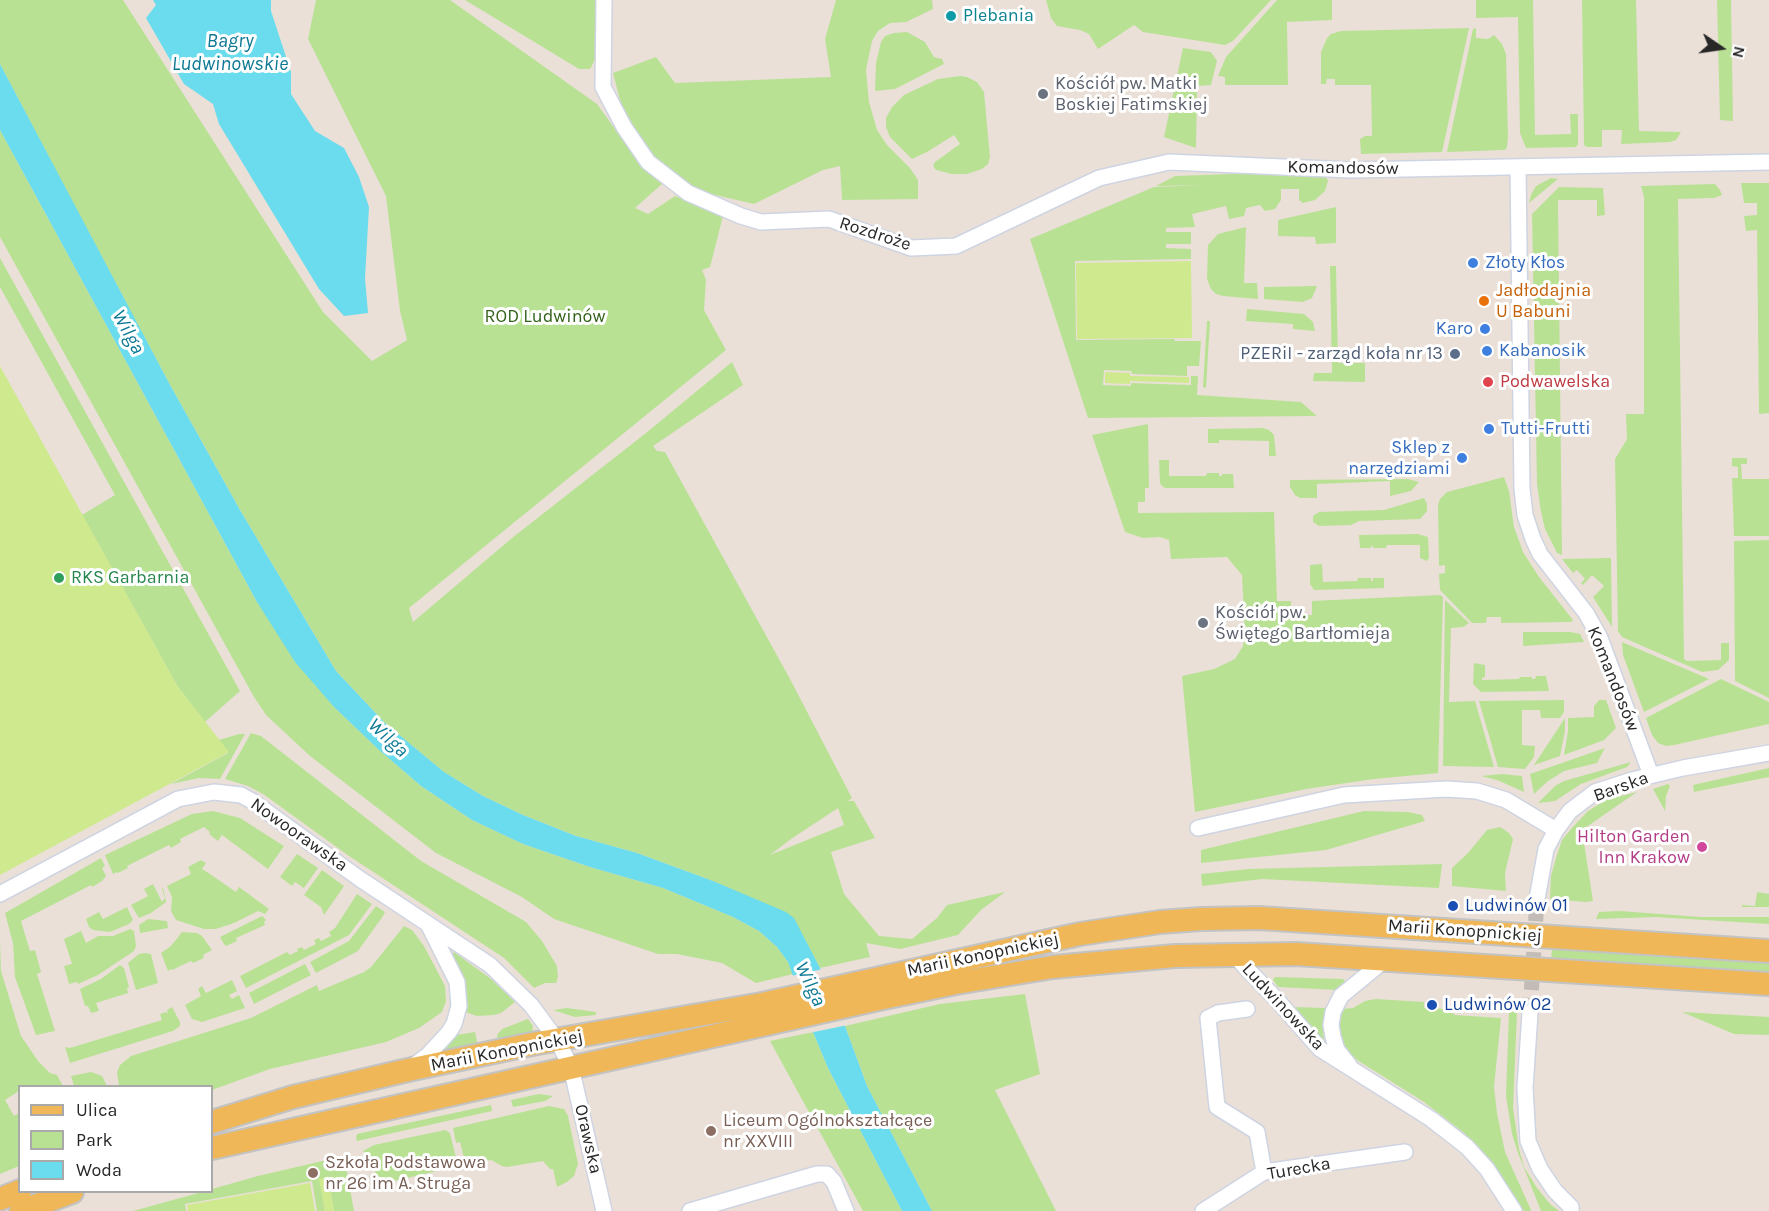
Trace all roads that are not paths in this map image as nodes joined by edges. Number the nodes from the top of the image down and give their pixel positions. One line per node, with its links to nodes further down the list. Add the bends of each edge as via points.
1 (604, 0): 2 (street, Rozdroże, via 603,87 648,162 688,193 761,222 830,219 911,248 956,246 1099,178)
2 (1168, 162): 4 (street, Komandosów, via 1351,170)
3 (1769, 162): 4 (street, Komandosów)
4 (1518, 167): 6 (street, Komandosów, via 1525,515 1540,554 1586,613 1600,638)
5 (1769, 753): 6 (street, Barska)
6 (1651, 776): 8 (street, Barska, via 1595,792 1570,811)
7 (1198, 828): 8 (street, via 1344,795 1446,789 1477,791 1506,800)
8 (1556, 830): 10 (street, Barska, via 1546,849)
9 (0, 894): 11 (street, Nowoorawska, via 178,799 214,792 241,795 252,801)
10 (1537, 899)
11 (428, 923): 20 (street, Nowoorawska, via 490,965 531,1005); 22 (street, via 458,982 459,1006 449,1032)
12 (1769, 951): 16 (main road, Marii Konopnickiej, via 1226,918 1160,922 1080,934)
13 (1233, 954): 14 (main road, Marii Konopnickiej); 16 (main road, Marii Konopnickiej, via 1130,959 956,983); 23 (street, Ludwinowska, via 1320,1049)
14 (1386, 959): 15 (main road, Marii Konopnickiej); 23 (street, Ludwinowska, via 1341,996 1333,1012 1331,1025 1337,1050)
15 (1769, 984)
16 (882, 988): 19 (main road, Marii Konopnickiej)
17 (1247, 1009): 27 (street, via 1208,1018 1217,1107 1257,1132)
18 (1530, 1013): 37 (street, via 1525,1088 1528,1141 1540,1169)
19 (764, 1014): 20 (main road, Marii Konopnickiej); 21 (main road, Marii Konopnickiej)
20 (557, 1040): 21 (street, Orawska); 22 (main road, Marii Konopnickiej)
21 (571, 1067): 25 (main road, Marii Konopnickiej); 32 (street, Orawska)
22 (408, 1070): 24 (main road, Marii Konopnickiej, via 293,1097)
23 (1364, 1078): 36 (street, Ludwinowska, via 1431,1119 1467,1147)
24 (213, 1122)
25 (213, 1148)
26 (1405, 1152): 27 (street, Turecka)
27 (1264, 1172): 35 (street, Turecka)
28 (18, 1192): 30 (main road)
29 (67, 1193): 31 (main road)
30 (0, 1198)
31 (21, 1211)
32 (604, 1211)
33 (690, 1211): 34 (street, via 817,1174 827,1174 834,1182)
34 (846, 1211)
35 (1203, 1211)
36 (1514, 1211)
37 (1570, 1211)

